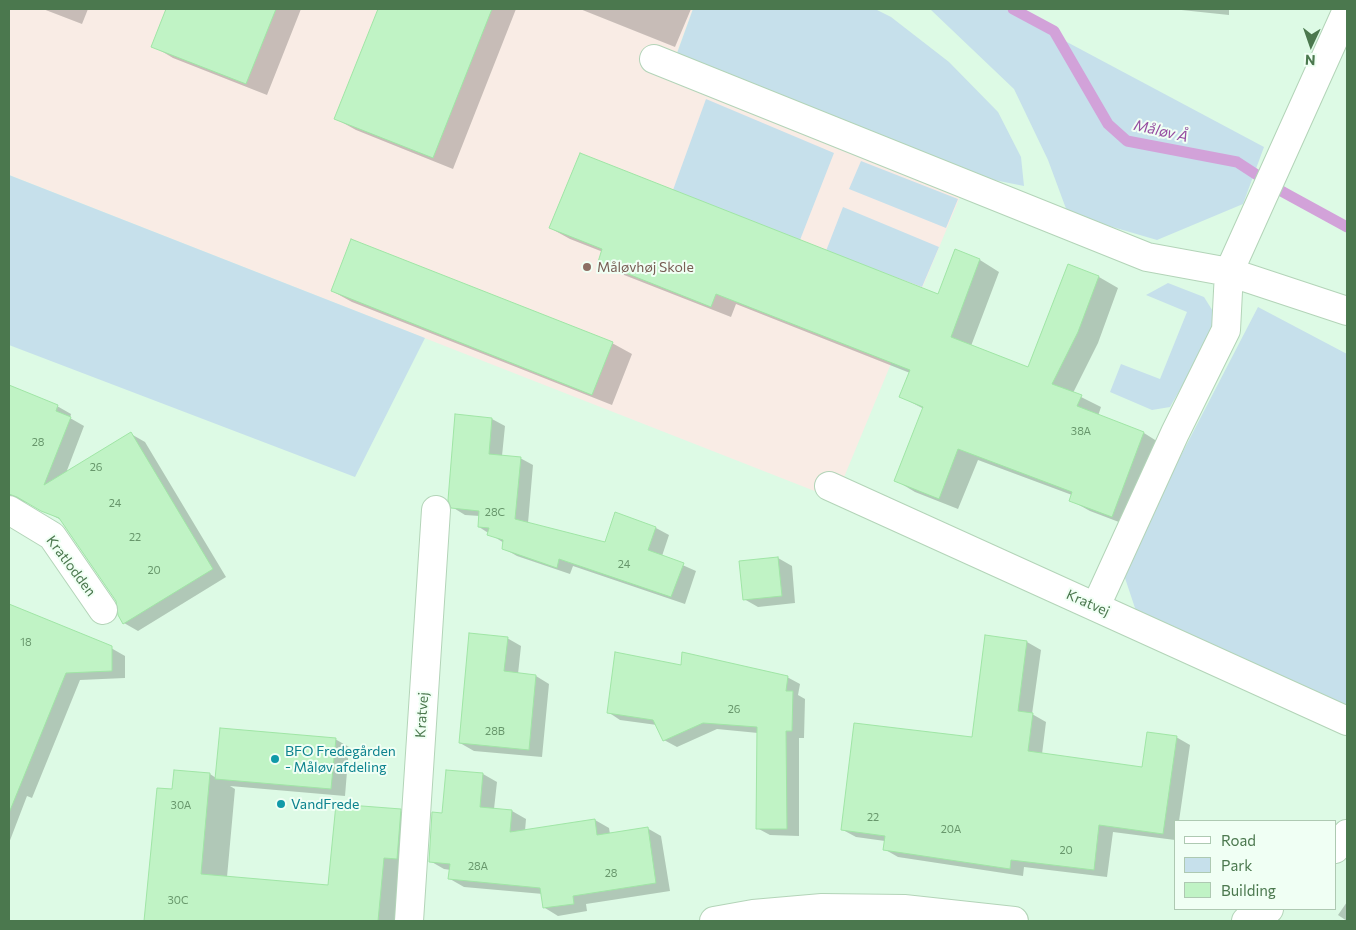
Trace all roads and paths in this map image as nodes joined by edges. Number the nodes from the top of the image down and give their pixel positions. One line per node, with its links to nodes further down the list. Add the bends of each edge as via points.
1 (1347, 10): 3 (street)
2 (654, 60): 3 (street, via 1147,257)
3 (1229, 272): 4 (street); 8 (street, via 1226,330 1174,432)
4 (1347, 310)
5 (829, 486): 8 (street, Kratvej)
6 (9, 510): 9 (street, Kratlodden, via 52,536)
7 (436, 510): 14 (street, Kratvej)
8 (1096, 606): 10 (street, Kratvej)
9 (103, 610)
10 (1347, 721)
11 (1347, 834): 12 (street)
12 (1336, 848)
13 (1268, 910): 17 (street)
14 (408, 921)
15 (714, 921): 16 (street, via 822,908 904,910)
16 (1014, 921)
17 (1246, 921)

